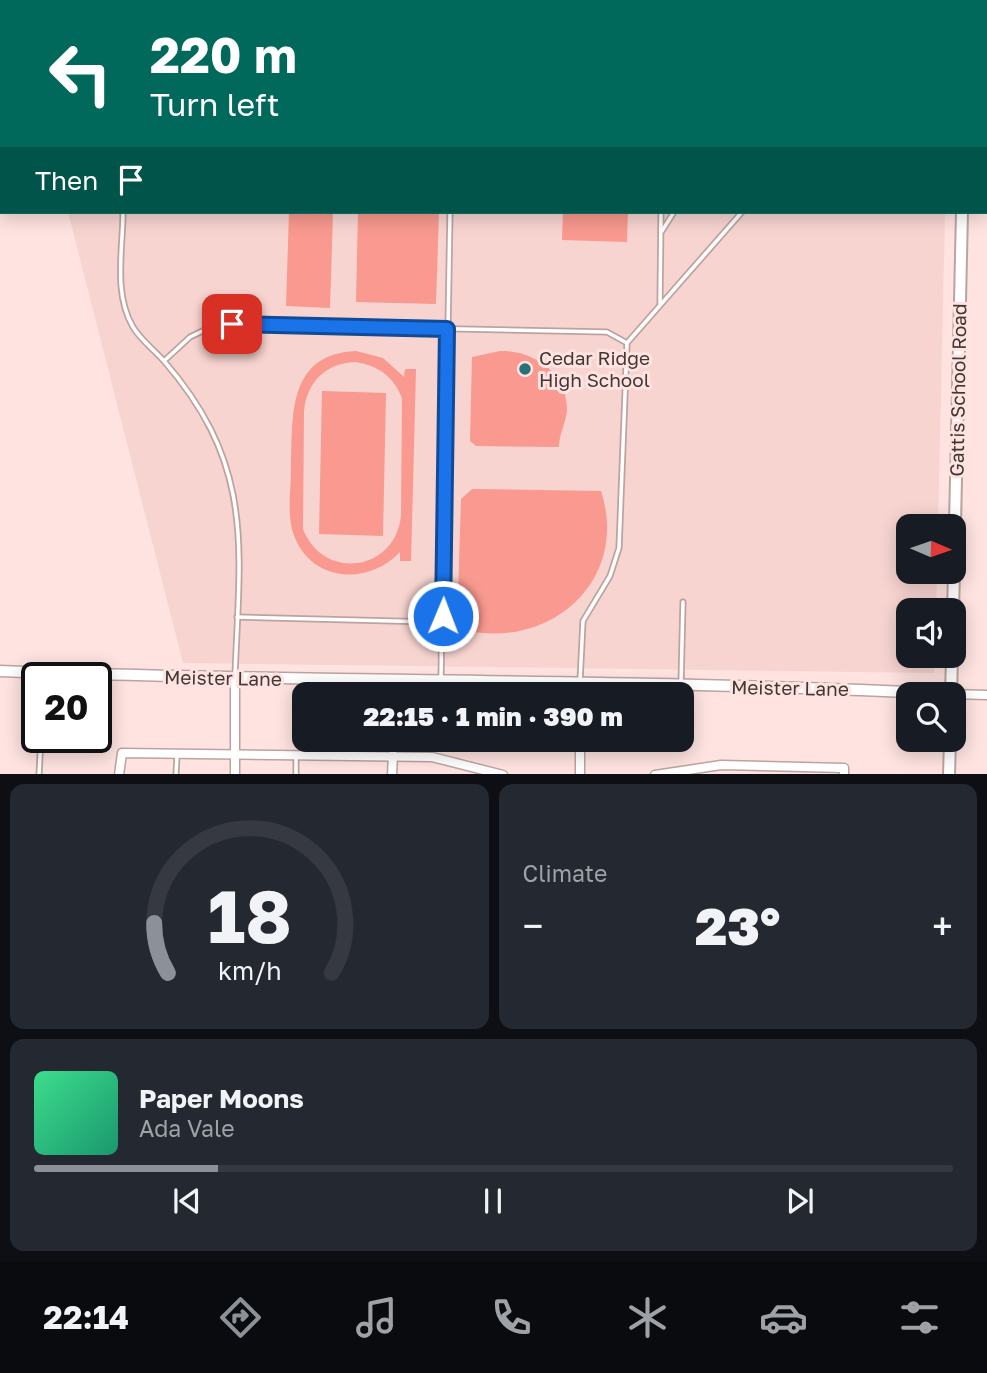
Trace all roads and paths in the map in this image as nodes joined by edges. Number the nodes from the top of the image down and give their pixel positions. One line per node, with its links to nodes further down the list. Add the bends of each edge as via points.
1 (124, 214): 11 (lane, via 124,304 133,328)
2 (450, 214): 9 (lane)
3 (661, 214): 7 (lane)
4 (673, 214): 7 (lane)
5 (740, 214): 8 (lane)
6 (962, 214): 12 (main road, Gattis School Road)
7 (661, 233): 8 (lane)
8 (660, 305): 10 (lane)
9 (447, 329): 10 (lane, via 607,332); 11 (lane, via 217,324 190,337); 15 (lane, via 443,616)
10 (627, 343): 22 (lane, via 619,548 610,576 583,621)
11 (164, 360): 14 (lane, via 191,392 217,440 233,489 240,532)
12 (955, 514)
13 (682, 602): 23 (lane)
14 (237, 617): 15 (lane, via 424,621 433,622); 19 (lane)
15 (438, 629): 20 (lane)
16 (0, 671): 17 (street, Meister Lane)
17 (21, 673)
18 (112, 676): 19 (street, Meister Lane)
19 (235, 679): 20 (street, Meister Lane); 33 (street)
20 (440, 681): 21 (street, Meister Lane)
21 (510, 682)
22 (580, 682)
23 (681, 682)
24 (694, 685): 25 (street, Meister Lane)
25 (896, 692)
26 (966, 694): 27 (street)
27 (987, 695)
28 (580, 752): 45 (street)
29 (950, 752): 48 (main road)
30 (40, 753): 37 (lane)
31 (177, 755): 33 (street); 38 (street, via 122,753); 39 (lane)
32 (393, 755): 34 (street); 35 (street, via 432,757); 42 (street)
33 (235, 756): 34 (street); 40 (street)
34 (296, 757): 41 (lane)
35 (459, 765): 43 (lane); 44 (street)
36 (698, 772): 46 (street); 47 (street, via 721,765 844,768)
37 (38, 774)
38 (119, 774)
39 (176, 774)
40 (235, 774)
41 (296, 774)
42 (392, 774)
43 (457, 774)
44 (499, 774)
45 (580, 774)
46 (669, 774)
47 (844, 774)
48 (949, 774)

